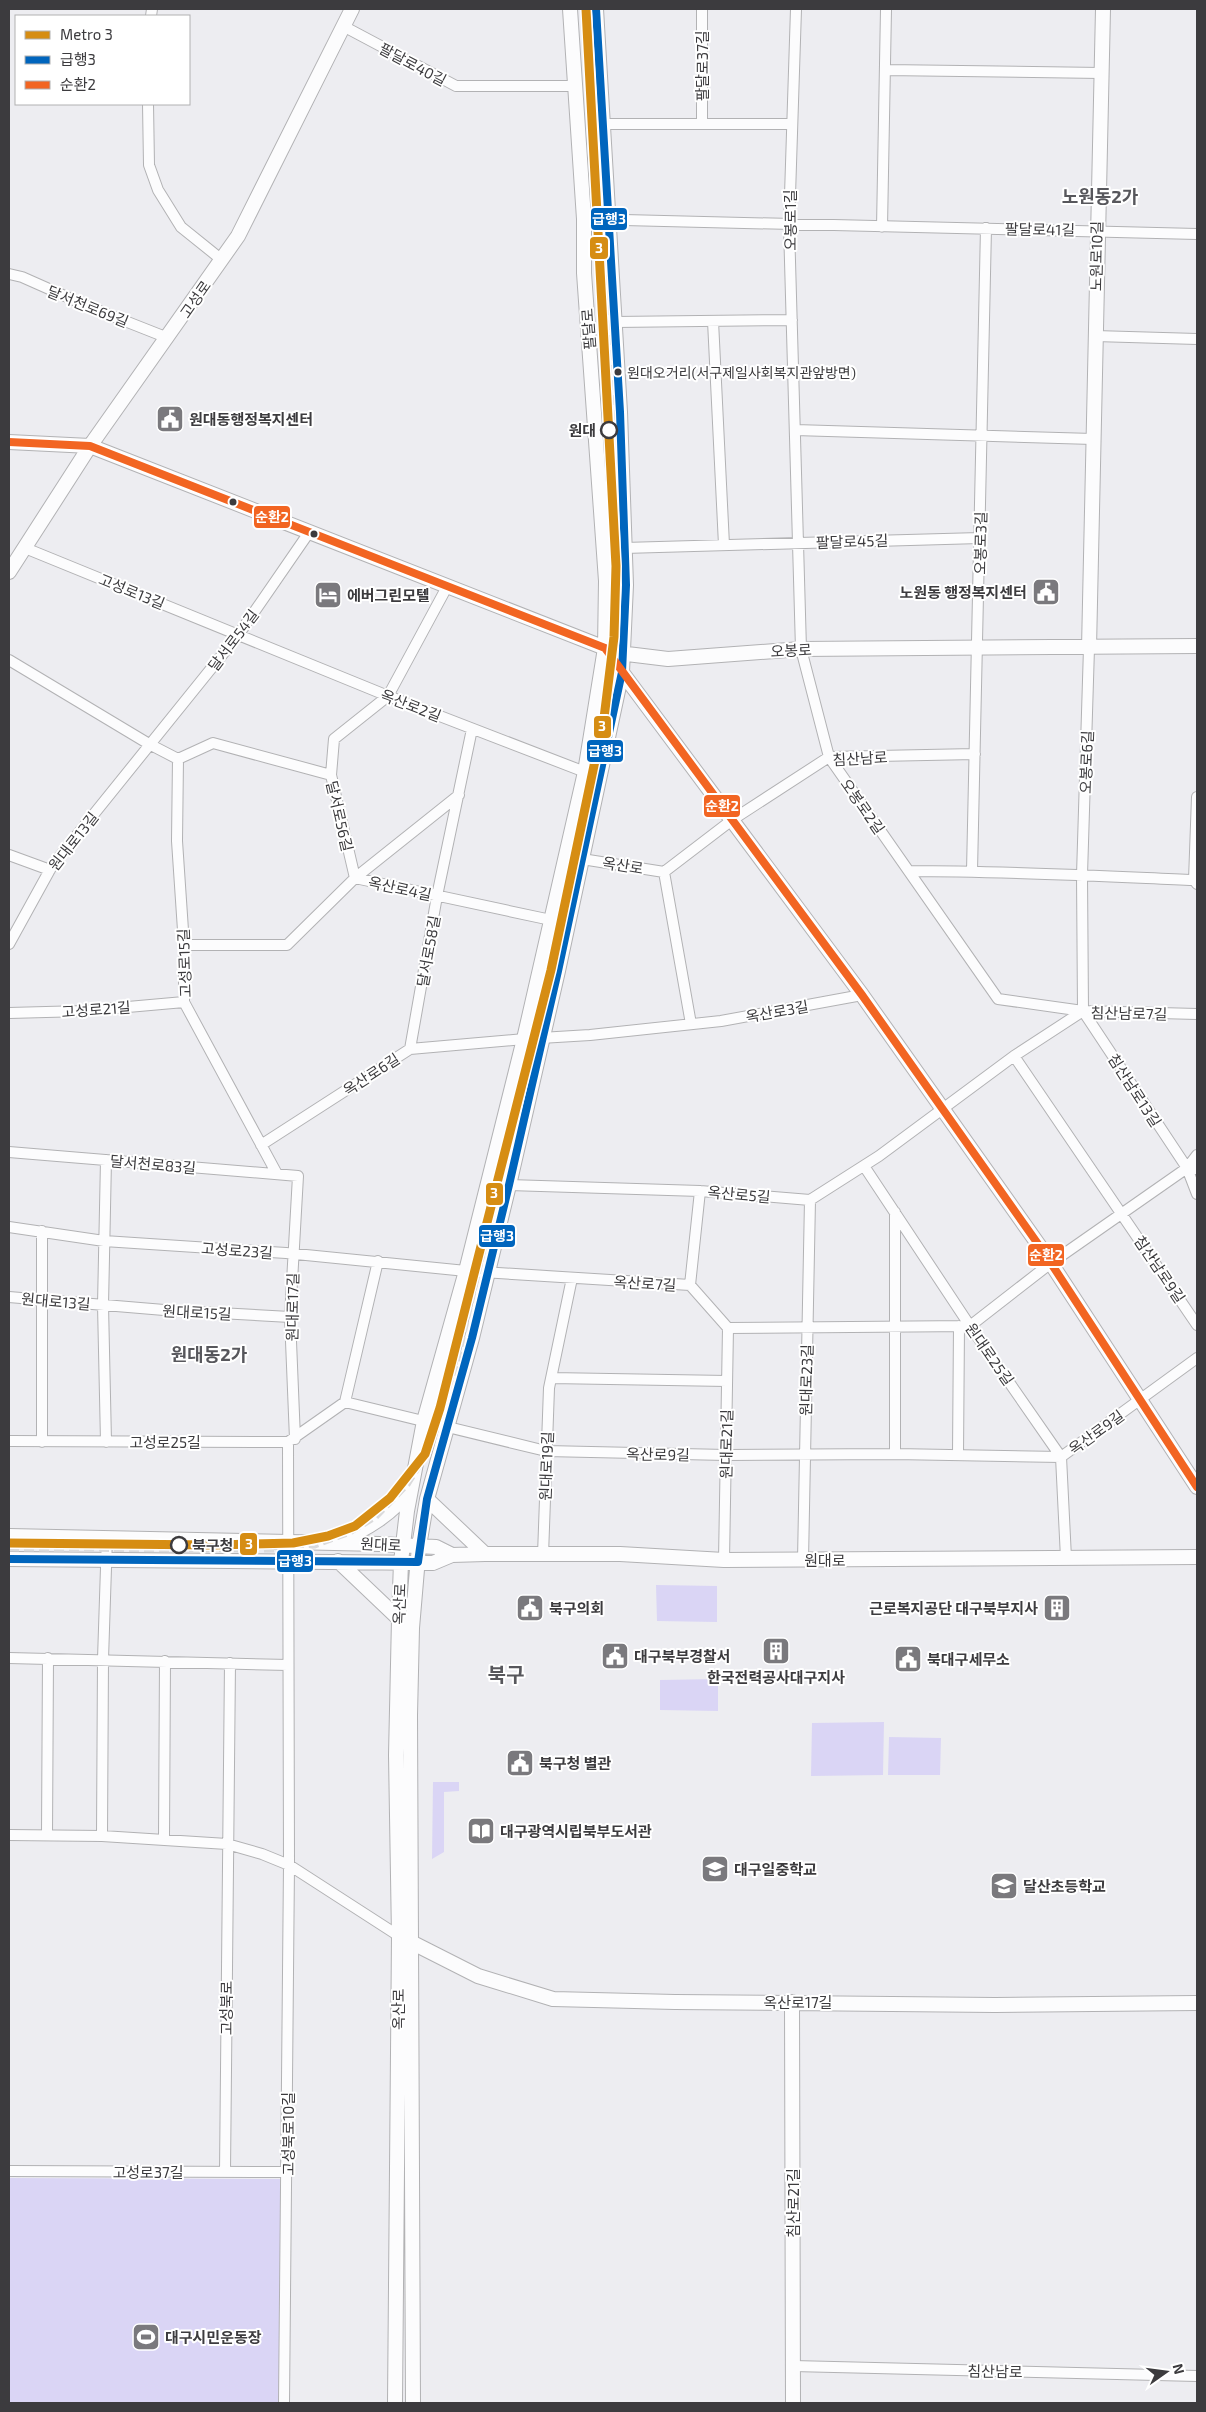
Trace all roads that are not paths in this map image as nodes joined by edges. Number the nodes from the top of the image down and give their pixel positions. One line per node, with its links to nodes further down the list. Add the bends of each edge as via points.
1 (352, 9): 8 (main road, 고성로)
2 (570, 9): 11 (main road, 팔달로)
3 (596, 9): 13 (main road, 옥산로)
4 (702, 9): 14 (street, 팔달로37길)
5 (796, 9): 15 (street, 오봉로1길)
6 (886, 9): 9 (street)
7 (1103, 9): 10 (main road, 노원로10길)
8 (343, 26): 11 (street, 팔달로40길, via 456,86); 23 (main road, 고성로, via 270,175)
9 (885, 70): 10 (street); 19 (street)
10 (1101, 73): 21 (main road, 노원로10길)
11 (576, 86): 16 (main road, 팔달로)
12 (148, 105): 23 (street, via 149,165 158,190 181,227)
13 (604, 124): 14 (street); 17 (main road, 옥산로)
14 (702, 124): 15 (street)
15 (792, 124): 18 (street, 오봉로1길)
16 (584, 219): 17 (street, 팔달로41길); 46 (main road, 팔달로, via 584,273 606,581)
17 (609, 220): 18 (street, 팔달로41길); 27 (main road, 옥산로)
18 (789, 226): 19 (street, 팔달로41길); 25 (street, 오봉로1길)
19 (882, 227): 20 (street, 팔달로41길)
20 (986, 228): 21 (street, 팔달로41길); 32 (street, 오봉로3길)
21 (1097, 230): 22 (street, 팔달로41길); 28 (main road, 노원로10길)
22 (1197, 234)
23 (222, 260): 29 (main road, 고성로)
24 (9, 274): 29 (street, 달서천로69길)
25 (792, 320): 26 (street, 팔달로); 31 (street, 오봉로1길)
26 (713, 321): 27 (street, 팔달로); 39 (street)
27 (615, 322): 41 (main road, 옥산로)
28 (1095, 336): 30 (street); 33 (main road, 노원로10길)
29 (168, 338): 35 (main road, 고성로)
30 (1197, 339)
31 (795, 430): 32 (street); 38 (street, 오봉로1길)
32 (982, 436): 33 (street); 37 (street, 오봉로3길)
33 (1093, 439): 47 (main road, 노원로10길)
34 (9, 442): 35 (main road, 오봉로)
35 (90, 446): 36 (main road, 오봉로); 40 (main road, 고성로)
36 (310, 531): 43 (main road, 오봉로); 44 (street, 달서로54길)
37 (980, 538): 38 (street, 팔달로45길); 49 (street, 오봉로3길)
38 (798, 543): 39 (street, 팔달로45길); 48 (street, 오봉로1길)
39 (724, 545): 41 (street, 팔달로45길)
40 (25, 548): 42 (main road, 고성로); 44 (street, 고성로13길)
41 (624, 548): 50 (main road, 옥산로, via 626,585)
42 (9, 572)
43 (448, 585): 46 (main road, 오봉로); 53 (street, 달서로56길)
44 (239, 634): 53 (street, 옥산로2길); 55 (street, 달서로54길)
45 (1197, 646): 47 (main road, 오봉로)
46 (605, 648): 50 (main road, 오봉로); 52 (main road); 59 (main road, 옥산로)
47 (1089, 648): 49 (main road, 오봉로); 70 (street, 오봉로6길)
48 (801, 649): 49 (main road, 오봉로); 50 (main road, 오봉로, via 668,659); 57 (street, 오봉로2길)
49 (978, 649): 56 (street)
50 (622, 653): 52 (main road, 옥산로)
51 (9, 660): 55 (street)
52 (622, 672): 63 (main road); 65 (main road, 옥산로)
53 (388, 696): 54 (street, 옥산로2길); 60 (street, 달서로56길, via 334,739)
54 (472, 729): 59 (street, 옥산로2길); 61 (street, 달서로58길)
55 (149, 744): 58 (street); 66 (street, 원대로13길)
56 (975, 754): 57 (street, 침산남로); 67 (street)
57 (829, 757): 63 (street, 침산남로); 69 (street, 오봉로2길)
58 (178, 759): 60 (street, via 213,743); 76 (street, 고성로15길, via 177,841)
59 (585, 772): 74 (main road, 옥산로)
60 (331, 775): 71 (street, 달서로56길)
61 (459, 795): 71 (street); 73 (street, 달서로58길)
62 (1197, 797): 72 (street)
63 (732, 820): 68 (street, 침산남로); 77 (main road)
64 (9, 855): 66 (street)
65 (582, 859): 68 (street, 옥산로); 83 (main road, 옥산로)
66 (50, 870): 75 (street, 원대로13길)
67 (972, 871): 69 (street); 70 (street)
68 (664, 872): 82 (street)
69 (909, 872): 79 (street, 오봉로2길, via 998,999)
70 (1082, 875): 72 (street); 79 (street, 오봉로6길)
71 (355, 878): 73 (street, 옥산로4길); 76 (street, 옥산로4길, via 287,945)
72 (1196, 882)
73 (437, 896): 74 (street, 옥산로4길); 85 (street, 달서로58길)
74 (551, 920): 84 (main road, 옥산로)
75 (9, 944)
76 (184, 945): 78 (street, 고성로15길)
77 (862, 995): 82 (street, 옥산로3길); 87 (main road)
78 (184, 1002): 80 (street, 고성로21길, via 83,1011); 88 (street, 고성로15길)
79 (1083, 1012): 81 (street, 침산남로7길); 86 (street, 침산남로7길); 93 (street, 침산남로13길)
80 (9, 1013)
81 (1197, 1014)
82 (691, 1024): 83 (street, 옥산로3길, via 590,1036)
83 (541, 1038): 84 (street, 옥산로3길); 96 (main road, 옥산로)
84 (524, 1039): 85 (street, 옥산로6길); 108 (main road, 옥산로)
85 (410, 1049): 88 (street, 옥산로6길)
86 (1014, 1056): 87 (street, 침산남로7길); 101 (street)
87 (943, 1110): 92 (street); 107 (main road)
88 (261, 1146): 94 (street, 고성로15길)
89 (9, 1152): 91 (street, 달서천로83길)
90 (1197, 1155): 93 (street)
91 (106, 1160): 94 (street, 달서천로83길); 104 (street)
92 (864, 1166): 99 (street); 100 (street, 원대로25길)
93 (1192, 1168): 98 (street, 침산남로13길); 101 (street)
94 (277, 1174): 95 (street, 달서천로83길)
95 (298, 1176): 105 (street, 원대로17길)
96 (509, 1185): 97 (street, 옥산로5길); 109 (main road, 옥산로)
97 (700, 1190): 99 (street, 옥산로5길); 111 (street)
98 (1197, 1194)
99 (810, 1200): 117 (street, 원대로23길)
100 (895, 1211): 118 (street); 120 (street, 원대로25길)
101 (1123, 1213): 107 (street); 116 (street, 침산남로9길)
102 (9, 1226): 103 (street, 고성로23길)
103 (42, 1232): 104 (street, 고성로23길); 113 (street)
104 (104, 1241): 105 (street, 고성로23길); 114 (street)
105 (294, 1254): 106 (street, 고성로23길); 115 (street, 원대로17길)
106 (378, 1261): 108 (street, 고성로23길); 126 (street)
107 (1051, 1263): 120 (street); 125 (main road)
108 (466, 1271): 109 (street, 옥산로7길); 127 (main road, 옥산로)
109 (487, 1272): 110 (street, 옥산로7길); 128 (main road, 옥산로)
110 (572, 1278): 111 (street, 옥산로7길); 123 (street, 원대로19길)
111 (690, 1285): 121 (street, 옥산로7길)
112 (9, 1298): 113 (street, 원대로13길)
113 (43, 1300): 114 (street, 원대로13길); 131 (street)
114 (103, 1306): 115 (street, 원대로15길); 132 (street)
115 (290, 1317): 129 (street, 원대로17길)
116 (1197, 1325)
117 (807, 1326): 118 (street); 121 (street); 137 (street, 원대로23길)
118 (895, 1326): 119 (street); 134 (street)
119 (959, 1326): 120 (street); 135 (street)
120 (970, 1326): 138 (street, 원대로25길)
121 (728, 1328): 124 (street, 원대로21길)
122 (1197, 1358): 125 (street)
123 (551, 1378): 124 (street); 133 (street, 원대로19길)
124 (727, 1381): 136 (street, 원대로21길)
125 (1140, 1400): 138 (street, 옥산로9길); 140 (main road)
126 (345, 1402): 127 (street); 129 (street)
127 (424, 1421): 128 (street, 옥산로9길); 139 (main road, 옥산로)
128 (446, 1426): 133 (street, 옥산로9길); 141 (main road, 옥산로)
129 (291, 1440): 132 (street, 고성로25길); 144 (street)
130 (9, 1441): 131 (street, 고성로25길)
131 (42, 1442): 132 (street, 고성로25길)
132 (106, 1442)
133 (546, 1451): 136 (street, 옥산로9길); 150 (street, 원대로19길)
134 (895, 1454): 135 (street, 옥산로9길); 137 (street, 옥산로9길)
135 (958, 1454): 138 (street, 옥산로9길)
136 (726, 1455): 137 (street, 옥산로9길); 157 (street, 원대로21길)
137 (805, 1455): 158 (street, 원대로23길)
138 (1061, 1457): 153 (street)
139 (412, 1486): 145 (main road, via 404,1498 361,1531); 146 (main road, 옥산로)
140 (1197, 1487)
141 (427, 1499): 147 (main road, 옥산로); 148 (main road)
142 (9, 1536): 143 (main road, 원대로)
143 (107, 1537): 144 (main road, 원대로); 154 (street)
144 (288, 1540): 145 (main road, 원대로); 155 (street)
145 (335, 1542): 146 (main road, 원대로)
146 (404, 1545): 147 (main road, 원대로); 159 (main road, 옥산로)
147 (419, 1546): 149 (main road, 원대로, via 436,1548); 160 (main road, 옥산로)
148 (485, 1554): 149 (main road, 원대로); 150 (main road, 원대로)
149 (452, 1555): 160 (main road, 원대로, via 433,1563)
150 (543, 1555): 157 (main road, 원대로, via 620,1554)
151 (1197, 1557): 153 (main road, 원대로)
152 (9, 1558): 154 (main road, 원대로)
153 (1066, 1558): 158 (main road, 원대로)
154 (106, 1560): 155 (main road, 원대로); 164 (street)
155 (289, 1560): 156 (main road, 원대로); 167 (street)
156 (338, 1560): 159 (main road, 원대로); 161 (main road)
157 (724, 1560): 158 (main road, 원대로)
158 (803, 1560)
159 (401, 1562): 160 (main road, 원대로); 161 (main road, 옥산로)
160 (418, 1562): 174 (main road, 옥산로, via 412,1628)
161 (398, 1619): 174 (main road, 옥산로, via 396,1755)
162 (9, 1658): 163 (street)
163 (48, 1658): 164 (street); 169 (street)
164 (103, 1659): 165 (street); 170 (street)
165 (165, 1661): 166 (street); 171 (street)
166 (230, 1663): 167 (street); 172 (street, 고성북로)
167 (288, 1665): 173 (street)
168 (9, 1835): 169 (street)
169 (47, 1835): 170 (street)
170 (102, 1836): 171 (street)
171 (164, 1838): 172 (street)
172 (227, 1844): 173 (street); 178 (street, 고성북로)
173 (289, 1866): 174 (street); 179 (street, 고성북로10길)
174 (404, 1939): 175 (main road, 옥산로17길, via 478,1976 554,1999); 183 (main road, 옥산로); 184 (main road, 옥산로)
175 (792, 2002): 176 (main road, 옥산로17길); 180 (main road, 침산로21길)
176 (1197, 2003)
177 (9, 2171): 178 (street, 고성로37길)
178 (225, 2172): 179 (street, 고성로37길)
179 (288, 2172): 182 (street, 고성북로10길)
180 (793, 2366): 181 (street, 침산남로); 185 (main road, 침산로21길)
181 (1197, 2376)
182 (284, 2403)
183 (395, 2403)
184 (413, 2403)
185 (793, 2403)

